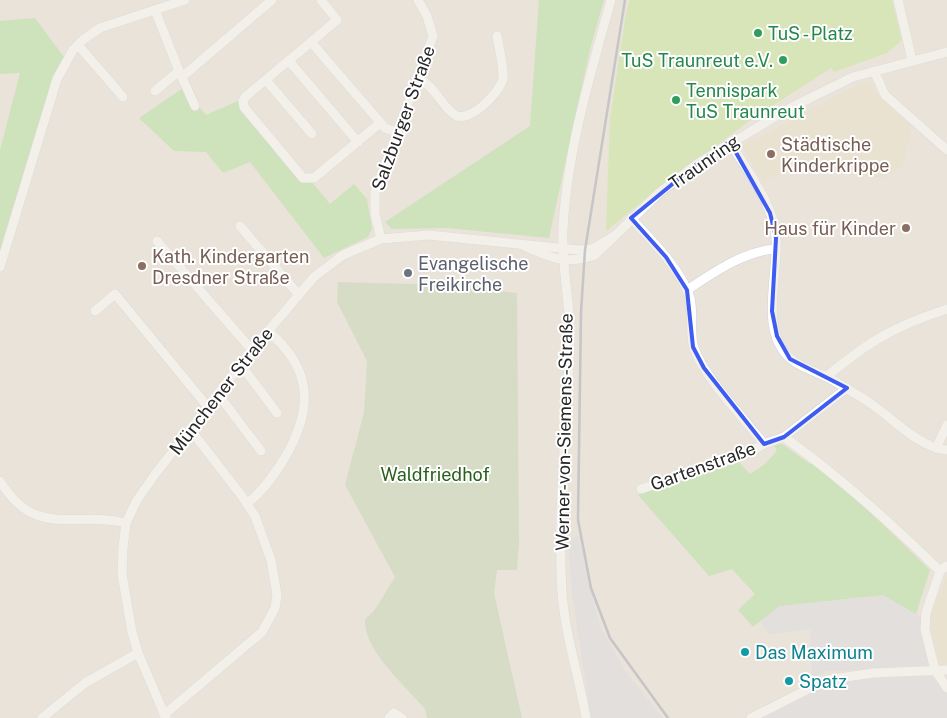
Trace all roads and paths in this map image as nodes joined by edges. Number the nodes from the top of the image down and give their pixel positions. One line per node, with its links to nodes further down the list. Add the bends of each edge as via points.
1 (185, 0): 7 (street)
2 (272, 0): 15 (street)
3 (321, 0): 9 (street, via 337,20)
4 (611, 0): 33 (street, Werner-von-Siemens-Straße, via 571,162)
5 (898, 0): 12 (street)
6 (422, 2): 16 (street, Salzburger Straße, via 433,36)
7 (155, 10): 10 (street, via 100,28); 15 (street)
8 (497, 36): 16 (street, via 503,79 496,94 471,115 456,115 426,81)
9 (311, 42): 13 (street); 21 (street)
10 (78, 45): 19 (street); 36 (street, via 57,79)
11 (947, 52): 12 (street, Traunring)
12 (912, 60): 14 (street, Traunring)
13 (288, 61): 17 (street); 24 (street)
14 (874, 71): 25 (street, Traunring, via 842,82); 26 (street, via 885,95)
15 (180, 74): 18 (street); 20 (street)
16 (417, 78): 22 (street, Salzburger Straße)
17 (266, 80): 23 (street); 24 (street, via 245,97 244,107 303,178 314,178)
18 (156, 91)
19 (123, 97)
20 (195, 106)
21 (380, 123): 22 (street); 24 (street)
22 (396, 132): 30 (street, Salzburger Straße, via 375,192 374,214)
23 (312, 134)
24 (358, 142)
25 (730, 142): 27 (street, Traunring, via 697,164); 34 (street, via 770,213 776,238)
26 (947, 150)
27 (631, 218): 29 (street, Traunring); 37 (street, via 666,257)
28 (240, 226): 38 (street)
29 (612, 237): 33 (street, Traunring, via 592,249); 35 (street, Traunring, via 595,255)
30 (381, 239): 32 (street, Münchener Straße, via 428,235); 38 (street, Münchener Straße, via 339,258 314,277)
31 (157, 241): 42 (street)
32 (522, 245): 33 (street, Münchener Straße); 35 (street, Münchener Straße)
33 (563, 248): 35 (street, Werner-von-Siemens-Straße)
34 (775, 249): 37 (street, via 762,250 713,272); 44 (street, via 772,290 777,336 790,359)
35 (564, 261): 69 (street, Werner-von-Siemens-Straße, via 570,339 561,534 562,592)
36 (0, 267)
37 (687, 290): 52 (street, via 693,347 704,368)
38 (299, 295): 41 (street, Münchener Straße)
39 (947, 309): 44 (street, via 908,321 874,340)
40 (95, 311): 47 (street, via 115,294)
41 (268, 331): 42 (street, Münchener Straße); 58 (street, via 299,369 306,400 303,416 287,453 265,486)
42 (252, 350): 43 (street, Münchener Straße)
43 (241, 365): 46 (street, Münchener Straße); 48 (street)
44 (826, 377): 45 (street)
45 (847, 388): 51 (street); 53 (street, via 920,442)
46 (218, 394): 47 (street, Münchener Straße); 55 (street)
47 (208, 407): 50 (street, Münchener Straße)
48 (277, 413)
49 (947, 425): 53 (street)
50 (190, 430): 58 (street); 59 (street, Münchener Straße, via 137,500)
51 (784, 437): 52 (street, Gartenstraße); 60 (street, via 853,489)
52 (764, 444): 57 (street, Gartenstraße, via 744,455)
53 (936, 448): 54 (street)
54 (947, 450)
55 (261, 451)
56 (0, 481): 59 (street, via 19,505 39,517 54,520 106,518)
57 (641, 489)
58 (247, 503): 65 (street, via 271,560 276,579 275,608 262,632)
59 (126, 523): 61 (street, Münchener Straße, via 122,574)
60 (943, 568): 62 (street, via 925,620)
61 (138, 653): 65 (street, Münchener Straße); 66 (street, via 85,683)
62 (935, 670): 63 (street); 64 (street); 70 (street, via 873,673 826,680)
63 (947, 670)
64 (947, 688)
65 (165, 717)
66 (42, 718)
67 (389, 718): 68 (street, via 394,713)
68 (402, 718)
69 (586, 718)
70 (751, 718)

